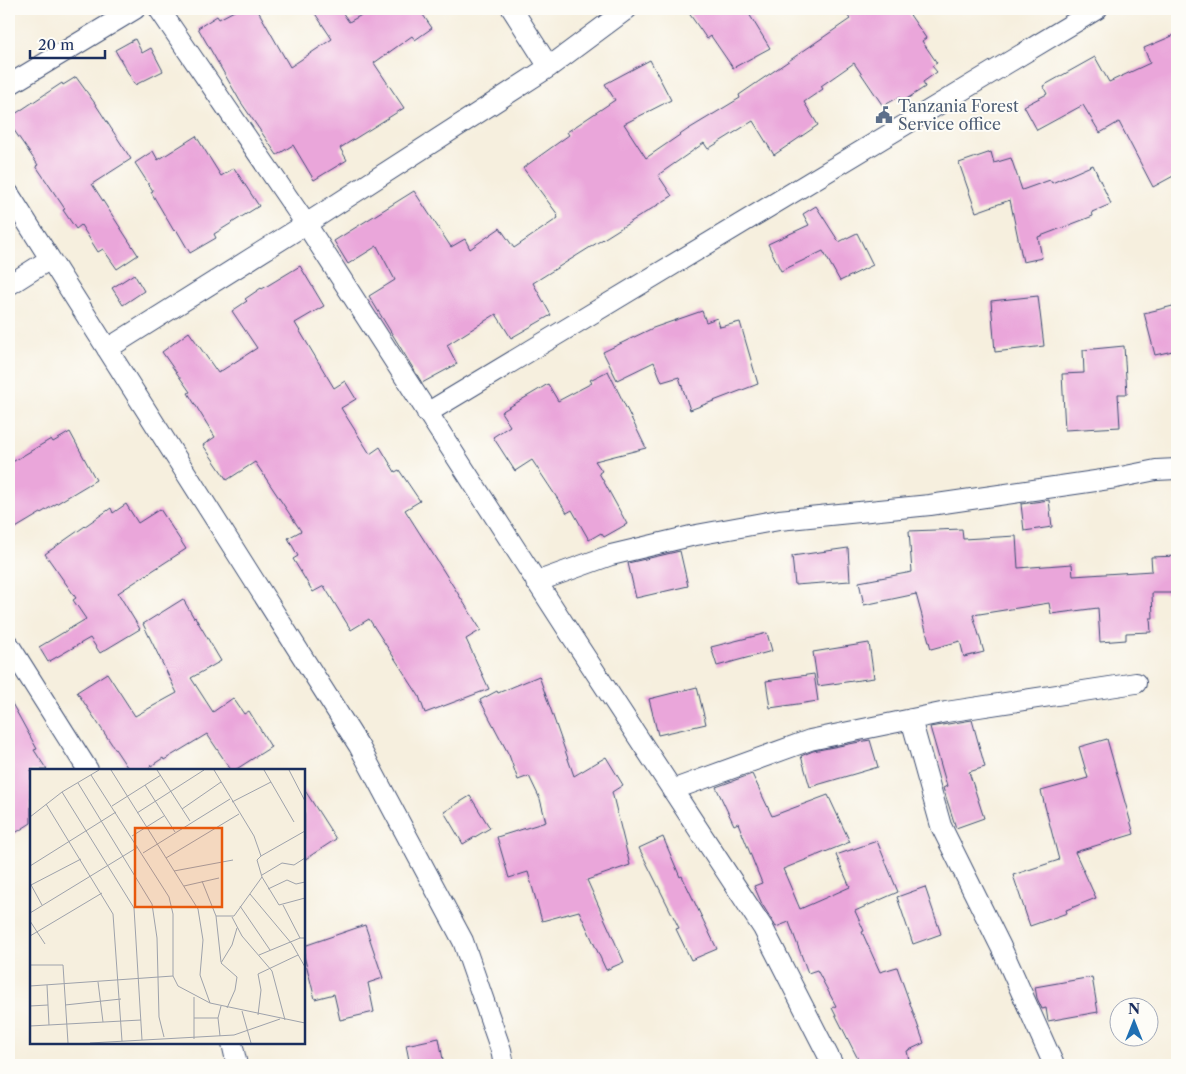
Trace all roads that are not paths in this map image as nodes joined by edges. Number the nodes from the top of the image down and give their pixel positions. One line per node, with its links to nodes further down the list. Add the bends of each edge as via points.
1 (135, 9): 7 (street)
2 (159, 9): 9 (street)
3 (512, 9): 6 (street)
4 (628, 9): 6 (street)
5 (1097, 9): 13 (street)
6 (548, 67): 9 (street)
7 (9, 85)
8 (9, 194): 10 (street)
9 (306, 224): 12 (street); 13 (street)
10 (50, 259): 11 (street); 12 (street)
11 (9, 285)
12 (107, 349): 23 (street, via 359,746 463,941 502,1050)
13 (427, 413): 15 (street)
14 (1177, 468): 15 (street, via 930,505 779,520 611,555)
15 (536, 582): 20 (street)
16 (9, 645): 19 (street)
17 (1136, 683): 18 (street)
18 (911, 719): 20 (street, via 810,740); 25 (street, via 941,826 1001,947)
19 (87, 769)
20 (672, 790): 24 (street, via 763,928)
21 (232, 1044): 22 (street)
22 (237, 1065)
23 (504, 1065)
24 (833, 1065)
25 (1054, 1065)

